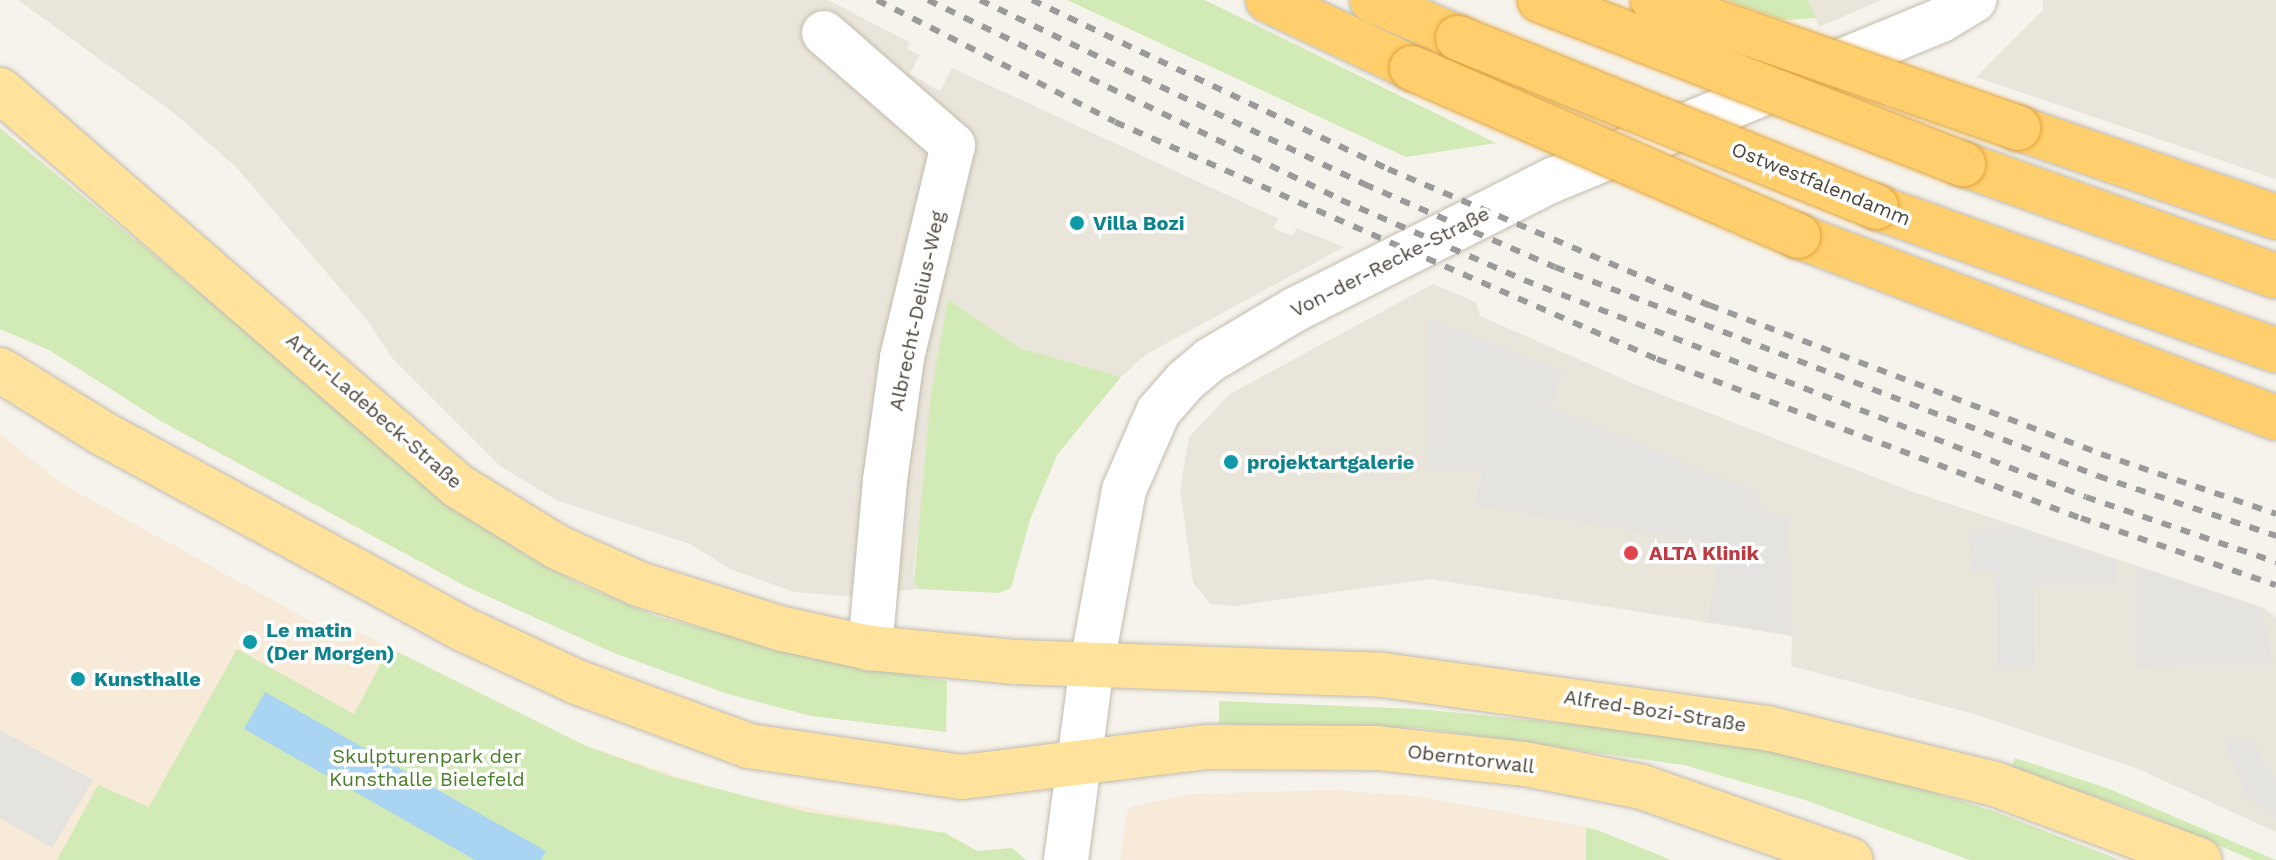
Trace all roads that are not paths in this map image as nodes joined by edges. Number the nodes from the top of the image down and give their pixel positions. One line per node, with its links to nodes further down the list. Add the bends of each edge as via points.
1 (1268, 0): 12 (highway, bridge, via 1798,236)
2 (1372, 0): 10 (highway, Ostwestfalendamm, bridge, via 1876,207)
3 (1540, 0): 9 (highway, bridge, via 1963,164)
4 (1653, 0): 8 (highway, bridge)
5 (1974, 0): 14 (street, Von-der-Recke-Straße, via 1928,26 1553,180 1296,309 1210,360 1158,412 1124,490)
6 (824, 33): 13 (street, Albrecht-Delius-Weg, via 953,145 902,358)
7 (0, 90): 13 (main road, Artur-Ladebeck-Straße, via 408,446 507,518 639,584 769,625)
8 (2276, 217)
9 (2276, 276)
10 (2276, 350)
11 (0, 370): 15 (main road, via 102,433 461,628 678,723 749,746 916,772 1010,774)
12 (2276, 418)
13 (870, 648): 14 (main road, Artur-Ladebeck-Straße)
14 (1092, 664): 15 (street, Von-der-Recke-Straße); 16 (main road, Alfred-Bozi-Straße, via 1383,675 1673,712 1909,760 1995,784)
15 (1078, 764): 17 (street, Von-der-Recke-Straße); 18 (main road, Oberntorwall, via 1207,747 1294,744 1525,764 1642,787)
16 (2164, 851): 19 (main road, Alfred-Bozi-Straße)
17 (1066, 860)
18 (1851, 860)
19 (2199, 860)

